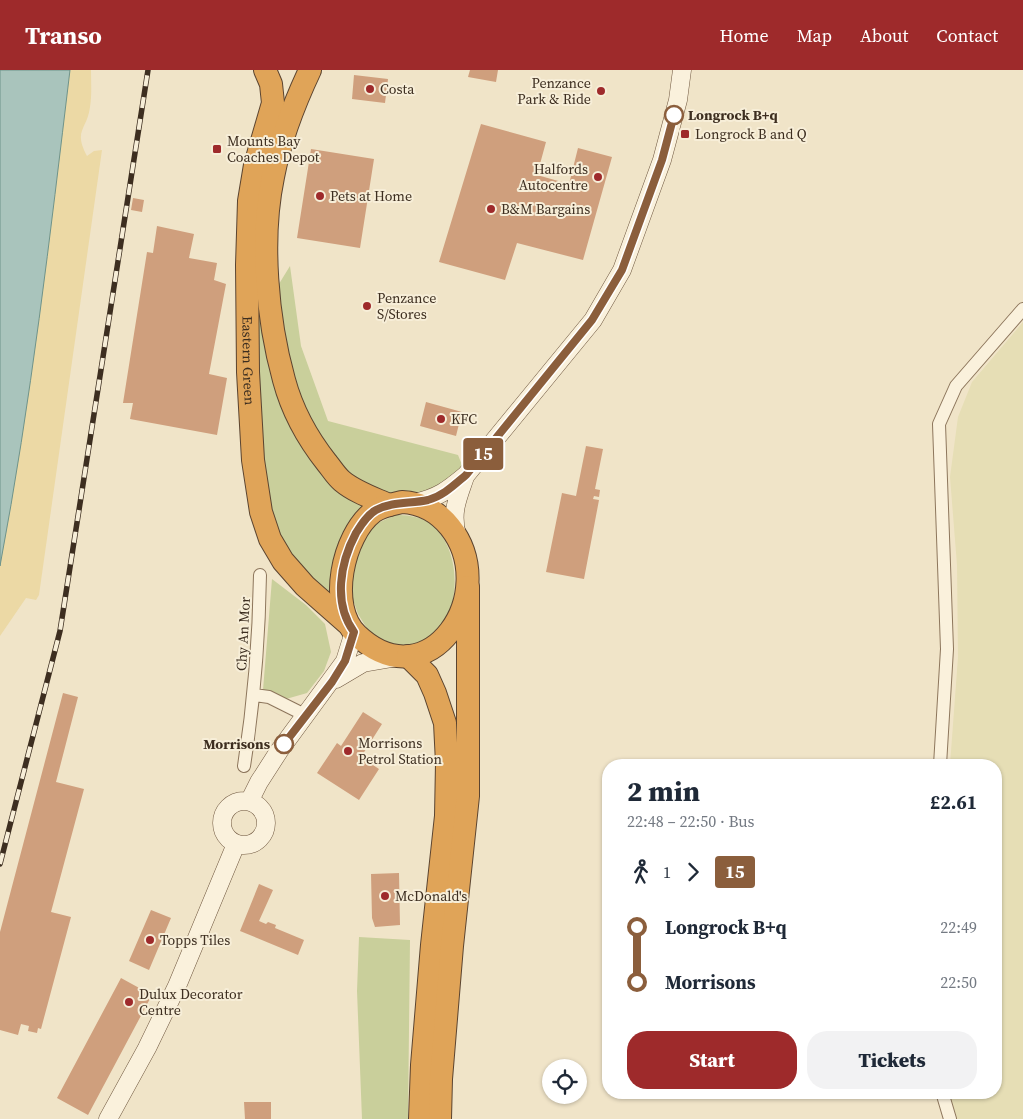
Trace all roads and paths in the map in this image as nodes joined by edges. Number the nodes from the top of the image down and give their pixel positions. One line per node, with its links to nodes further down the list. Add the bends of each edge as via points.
1 (267, 70): 2 (highway, via 286,78 301,76); 11 (highway, Eastern Green, via 272,103 255,164 246,265 253,460 261,512 270,539 304,586)
2 (310, 70): 7 (highway, Eastern Green, via 281,143 272,177 266,262 273,328 284,381 301,423 321,455 341,481)
3 (682, 70): 5 (street, via 678,100 662,160 622,270 592,320)
4 (1023, 309): 16 (street, via 956,386 939,424 947,649)
5 (466, 475): 6 (street, via 445,492 430,500); 8 (street, via 454,506)
6 (414, 503): 7 (highway); 8 (highway, via 434,512)
7 (389, 505): 11 (highway, via 374,511 362,523 350,545 342,572 342,598)
8 (457, 536): 10 (highway, via 468,564)
9 (260, 574): 14 (street, Chy An Mor, via 260,627)
10 (468, 587): 12 (highway, via 459,618 446,636 424,653); 23 (highway, via 468,796 452,946)
11 (350, 627): 12 (highway, via 366,644 381,652); 13 (street, via 345,661)
12 (404, 657): 13 (street, via 363,663); 22 (highway, via 427,675 435,693 444,723 447,763 446,816 432,945)
13 (332, 682): 15 (street)
14 (254, 695): 15 (street, via 269,697); 17 (street, Chy An Mor)
15 (305, 715): 18 (street, via 268,766)
16 (940, 759)
17 (244, 766)
18 (250, 800): 19 (street, via 239,800 229,805 223,814 222,828); 19 (street, via 263,809 267,824 265,832 249,845)
19 (236, 844): 21 (street, via 177,986)
20 (944, 1099): 24 (street)
21 (108, 1119)
22 (420, 1119)
23 (440, 1119)
24 (950, 1119)

